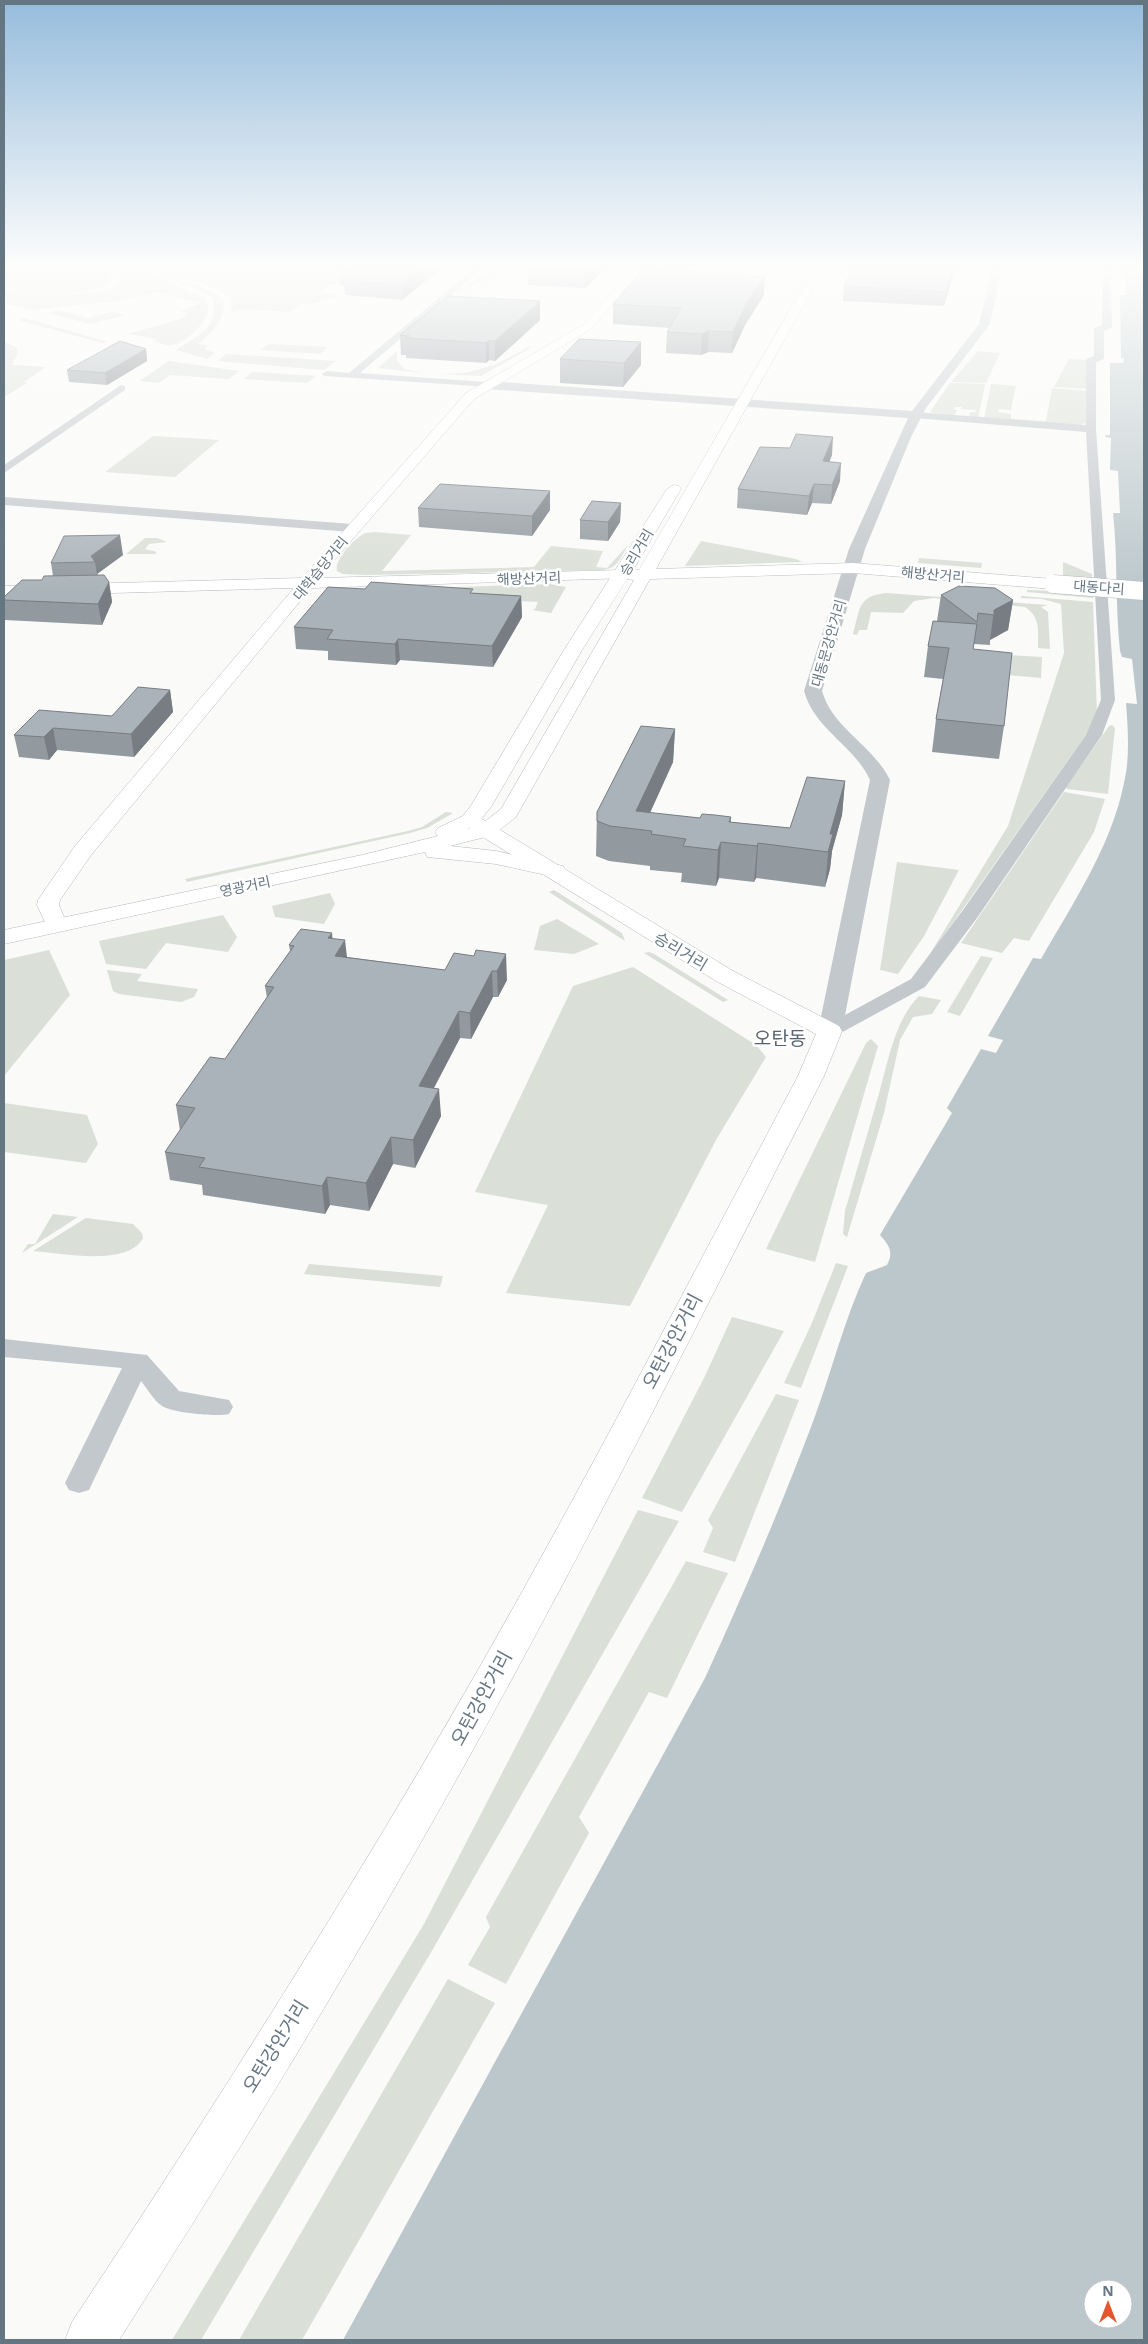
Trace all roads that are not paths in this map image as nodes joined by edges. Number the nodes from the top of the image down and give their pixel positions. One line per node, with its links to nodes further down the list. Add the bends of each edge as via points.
1 (337, 374): 6 (street)
2 (504, 374): 7 (main road, 대학습당거리)
3 (759, 374): 10 (main road, 승리거리)
4 (946, 374): 11 (street, 대동문강안거리)
5 (1092, 374): 13 (street)
6 (352, 375): 7 (street)
7 (486, 385): 9 (street); 17 (main road, 대학습당거리, via 470,396)
8 (121, 388): 14 (street)
9 (728, 397): 10 (street); 12 (main road)
10 (743, 403): 11 (street); 20 (main road, 승리거리)
11 (914, 416): 13 (street); 19 (street, 대동문강안거리, via 857,549)
12 (716, 418)
13 (1090, 429): 33 (street, via 1106,626 1108,700 1094,735 918,983)
14 (4, 470)
15 (681, 478): 21 (main road, 승리거리)
16 (4, 501): 17 (street)
17 (352, 528): 18 (main road, 대학습당거리)
18 (329, 555): 22 (main road, via 327,566 331,572); 24 (main road, 대학습당거리)
19 (853, 568): 20 (main road, 해방산거리); 23 (main road, 해방산거리); 33 (street, 대동문강안거리, via 844,588 814,698 822,713 874,767 880,780)
20 (645, 574): 21 (main road, 해방산거리); 27 (main road, 승리거리, via 510,813)
21 (622, 575): 22 (main road, 해방산거리); 27 (main road, 승리거리, via 573,650 481,807)
22 (381, 582): 24 (main road, 해방산거리)
23 (1053, 584): 25 (main road, 대동다리, bridge)
24 (305, 585): 26 (main road, 해방산거리); 30 (main road, 대학습당거리, via 83,851 49,900)
25 (1144, 591)
26 (4, 592)
27 (478, 825): 28 (main road, 영광거리); 29 (main road, 승리거리); 30 (main road, 영광거리)
28 (362, 861): 29 (main road, via 412,853 466,852); 32 (main road, 영광거리)
29 (555, 871): 33 (main road, 승리거리, via 653,935 753,994)
30 (53, 916): 31 (main road, 영광거리)
31 (4, 927)
32 (4, 937)
33 (830, 1032): 38 (main road, 오탄강안거리, via 811,1076 573,1531 450,1753 342,1938 157,2238)
34 (4, 1348): 35 (street)
35 (138, 1361): 36 (street, via 171,1399); 37 (street)
36 (220, 1407)
37 (79, 1483)
38 (90, 2340)

